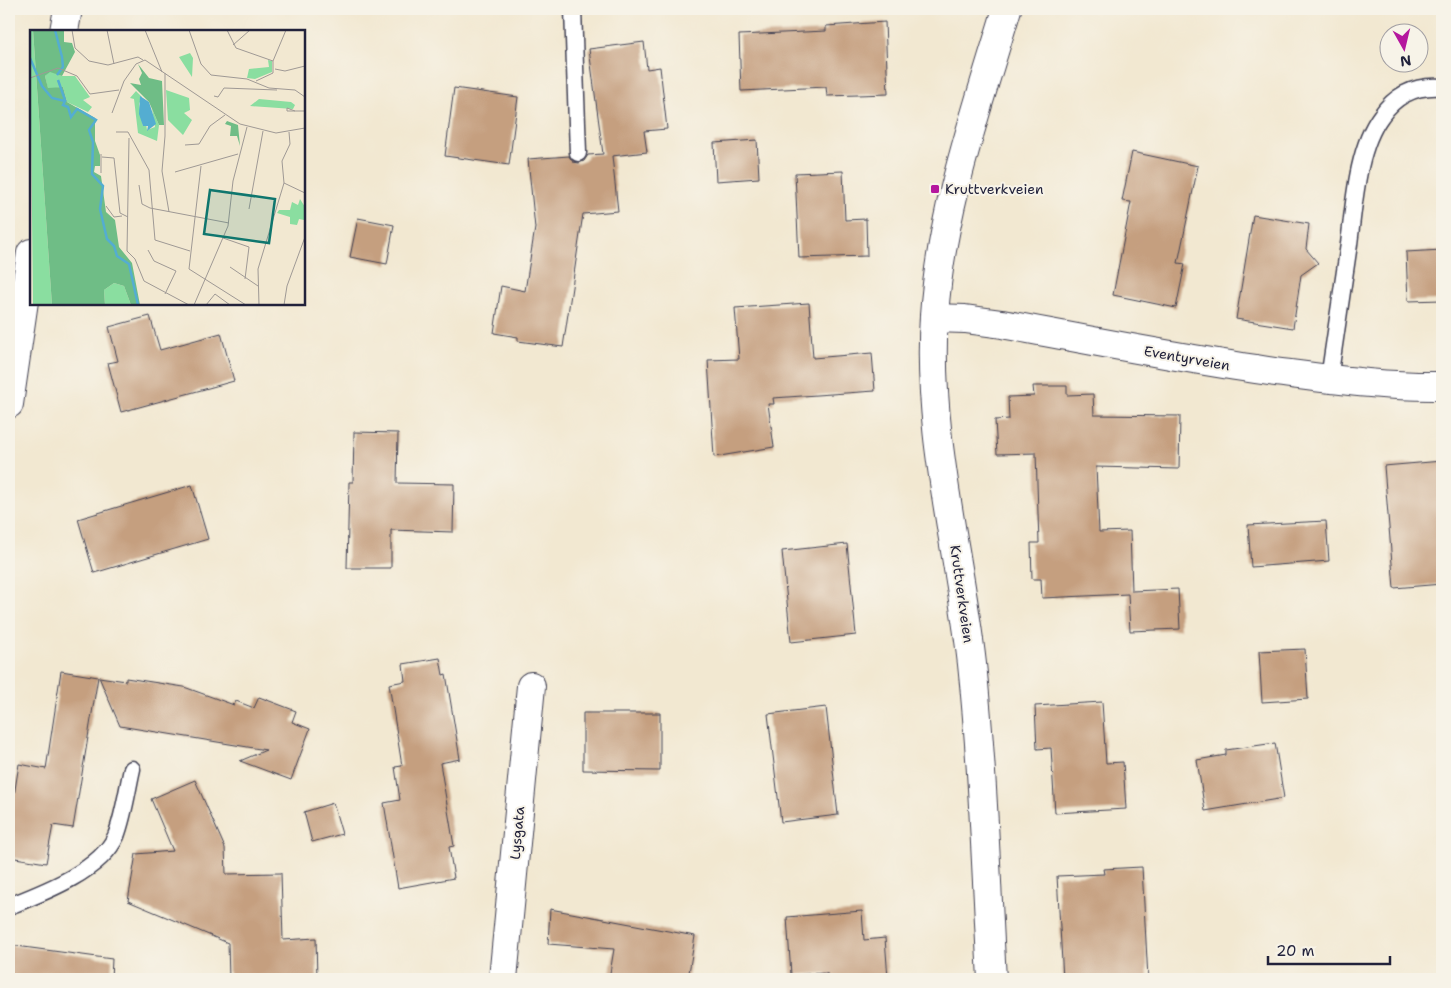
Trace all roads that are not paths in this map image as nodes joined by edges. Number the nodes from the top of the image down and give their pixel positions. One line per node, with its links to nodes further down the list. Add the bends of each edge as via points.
1 (68, 9): 4 (street)
2 (573, 9): 6 (lane)
3 (1007, 9): 8 (street, Kruttverkveien, via 949,211)
4 (64, 30)
5 (1442, 87): 9 (lane, via 1409,90 1386,110 1369,136 1358,180)
6 (578, 153)
7 (30, 260): 11 (street)
8 (934, 318): 9 (street, Eventyrveien, via 1002,324); 16 (street, Kruttverkveien, via 933,364 940,450 972,664)
9 (1329, 379): 10 (street, Eventyrveien)
10 (1442, 386)
11 (9, 404)
12 (531, 686): 15 (street, Lysgata)
13 (132, 769): 14 (lane, via 118,828 102,857 60,883)
14 (9, 906)
15 (503, 979)
16 (992, 979)

